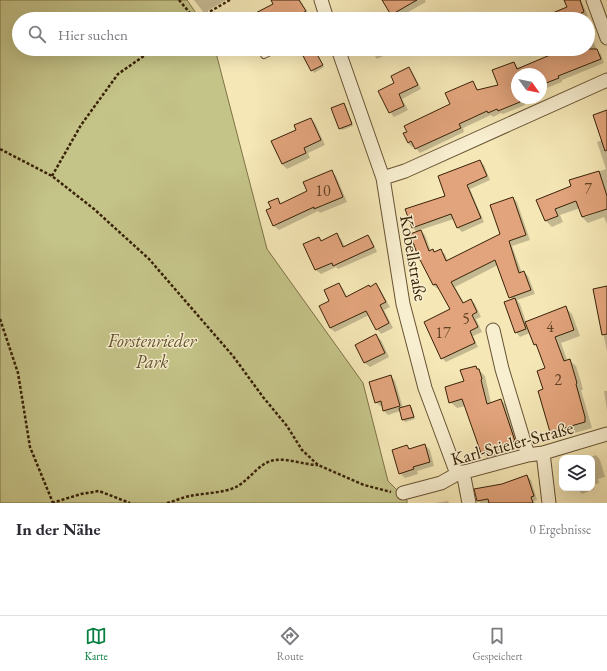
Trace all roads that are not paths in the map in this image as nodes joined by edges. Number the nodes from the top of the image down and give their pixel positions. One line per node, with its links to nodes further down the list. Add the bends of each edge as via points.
1 (320, 0): 3 (street)
2 (593, 0): 4 (street)
3 (324, 12)
4 (607, 38)
5 (340, 56): 7 (street, Kobellstraße)
6 (607, 80): 7 (street, via 405,171)
7 (383, 178): 12 (street, Kobellstraße, via 403,304 425,388)
8 (494, 330): 11 (street, via 502,369)
9 (607, 434): 10 (street, Karl-Stieler-Straße)
10 (543, 454): 11 (street, Karl-Stieler-Straße); 15 (street)
11 (528, 455): 12 (street, Karl-Stieler-Straße)
12 (460, 473): 13 (street, Karl-Stieler-Straße, via 441,482); 14 (street, Kobellstraße)
13 (403, 493)
14 (469, 503)
15 (549, 503)

